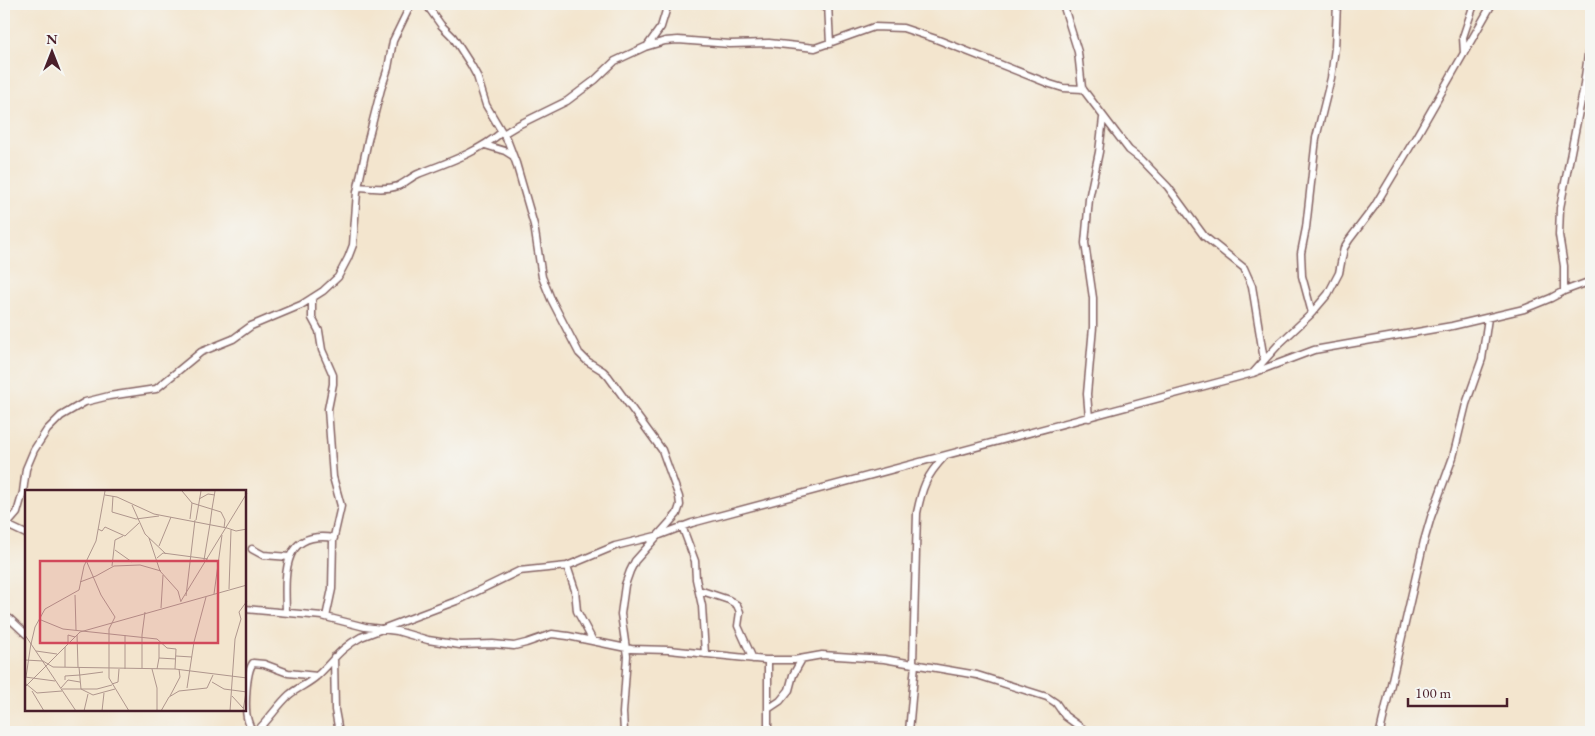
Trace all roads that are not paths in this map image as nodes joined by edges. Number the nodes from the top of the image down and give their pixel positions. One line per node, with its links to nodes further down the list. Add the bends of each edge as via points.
1 (411, 4): 19 (street, via 393,41)
2 (426, 4): 16 (street, via 471,65 486,105)
3 (668, 4): 12 (street, via 661,27)
4 (818, 4): 9 (street)
5 (1064, 4): 14 (street, via 1078,52)
6 (1337, 4): 23 (street, via 1331,78 1316,138 1301,253 1302,276)
7 (1474, 4): 13 (street, via 1463,37)
8 (1492, 4): 13 (street)
9 (828, 6): 11 (street)
10 (1591, 33): 21 (street, via 1560,208)
11 (830, 44): 12 (street, via 806,48 769,43 678,40); 14 (street, via 874,27 903,28 1050,84)
12 (647, 46): 16 (street, via 615,61 567,101)
13 (1464, 53): 23 (street, via 1374,207 1344,248 1339,273 1328,294)
14 (1083, 89): 15 (street)
15 (1103, 118): 25 (street, via 1129,150 1168,187 1204,236 1244,268 1252,286); 27 (street, via 1085,243 1093,298 1087,394)
16 (502, 133): 17 (street); 18 (street)
17 (485, 145): 18 (street, via 505,150); 19 (street, via 398,186)
18 (513, 156): 32 (street, via 532,216 539,265 550,299 579,353 614,384 667,461 680,505)
19 (359, 187): 22 (street, via 353,245 348,258 338,277)
20 (1591, 281): 21 (street)
21 (1564, 291): 24 (street, via 1524,309)
22 (312, 298): 30 (street, via 201,352 156,389 85,402 61,416 47,430 30,458 17,513); 33 (street, via 312,318 333,380 328,409 333,477 341,506)
23 (1312, 313): 25 (street)
24 (1488, 318): 26 (street, via 1314,350); 62 (street, via 1482,359 1424,541)
25 (1264, 360): 26 (street)
26 (1253, 373): 27 (street)
27 (1089, 418): 28 (street)
28 (944, 456): 29 (street); 51 (street, via 926,478 917,513)
29 (682, 526): 32 (street); 37 (street, via 694,557)
30 (5, 527): 31 (street)
31 (25, 534)
32 (660, 535): 36 (street, via 615,546); 45 (street, via 635,561 625,585 621,621)
33 (334, 538): 35 (street, via 306,539); 41 (street, via 332,589)
34 (252, 549): 35 (street, via 263,555)
35 (290, 557): 39 (street)
36 (567, 566): 42 (street, via 519,571 459,600); 44 (street, via 576,590 577,611)
37 (699, 590): 46 (street); 48 (street, via 737,605 740,612 738,626)
38 (246, 609): 39 (street)
39 (286, 612): 41 (street)
40 (4, 616): 43 (street)
41 (326, 617): 42 (street, via 365,627)
42 (386, 628): 44 (street, via 460,645 514,646 552,634); 47 (street, via 348,644)
43 (25, 633)
44 (593, 641): 45 (street)
45 (627, 648): 46 (street); 57 (street, via 622,713)
46 (705, 654): 48 (street)
47 (334, 657): 52 (street); 56 (street, via 335,710)
48 (753, 659): 50 (street)
49 (802, 659): 50 (street); 51 (street, via 830,656); 53 (street, via 789,690)
50 (768, 660): 53 (street)
51 (914, 663): 54 (street, via 977,675 1047,697 1056,702); 59 (street)
52 (317, 676): 55 (street, via 289,695); 55 (street, via 288,673 253,663 248,673 246,705 248,722)
53 (768, 710): 58 (street)
54 (1072, 722): 60 (street); 61 (street)
55 (255, 732)
56 (339, 732)
57 (624, 732)
58 (768, 732)
59 (909, 732)
60 (1072, 732)
61 (1087, 732)
62 (1380, 732)

